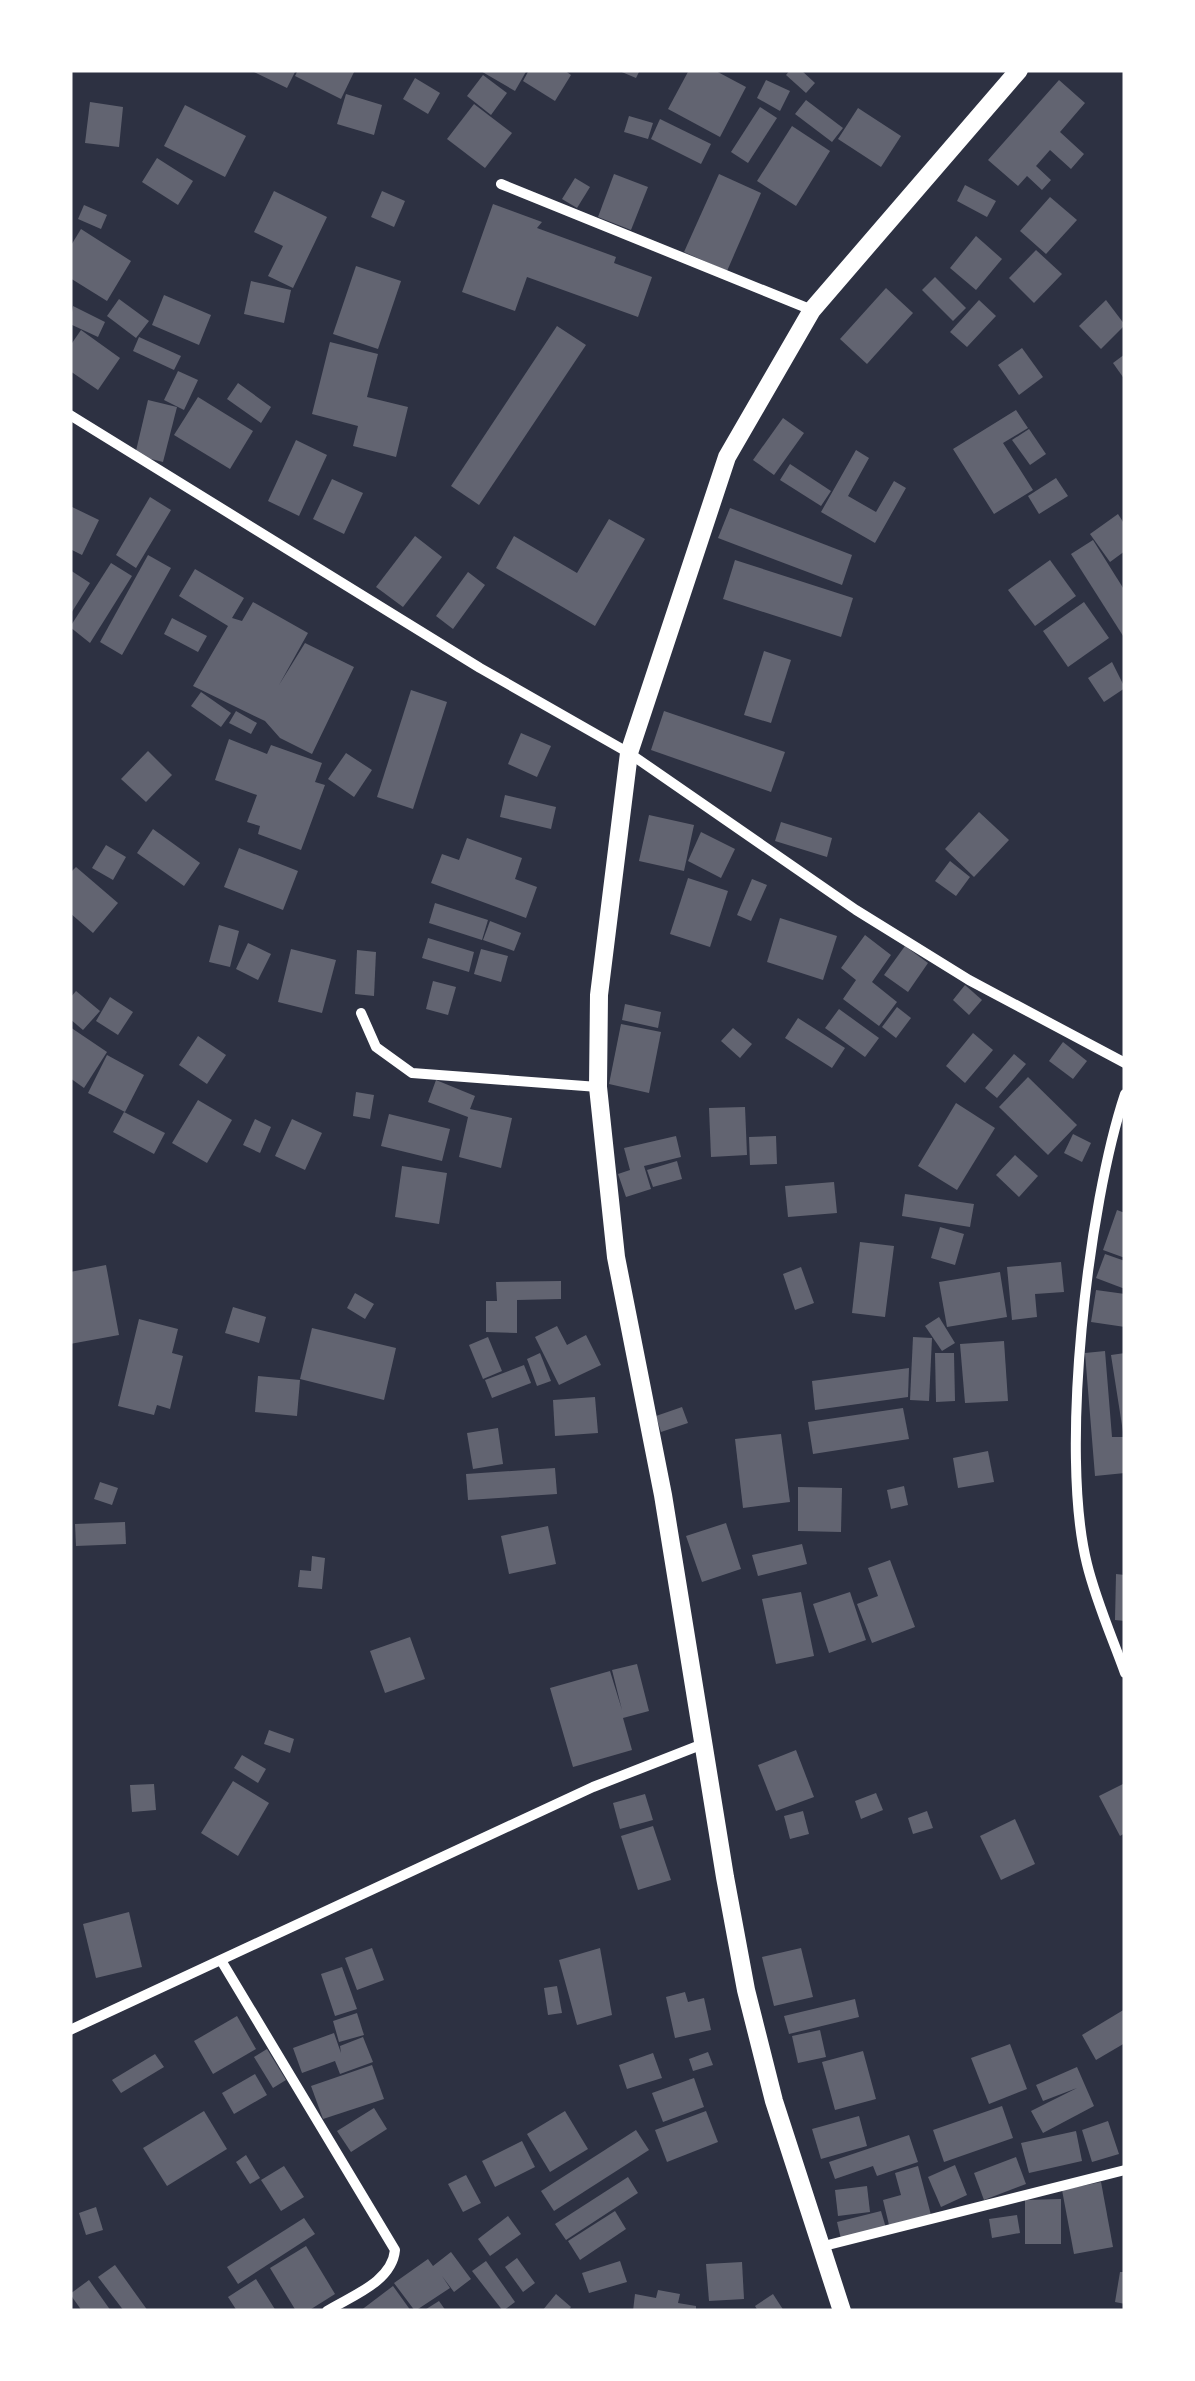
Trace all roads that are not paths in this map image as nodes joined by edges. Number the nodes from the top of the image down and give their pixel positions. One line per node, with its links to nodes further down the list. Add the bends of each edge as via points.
1 (1019, 70): 3 (street)
2 (502, 184): 3 (street)
3 (812, 310): 5 (street, via 728,456)
4 (70, 416): 5 (street)
5 (629, 753): 7 (street, via 856,910); 8 (street, via 605,926)
6 (361, 1014): 8 (street, via 376,1048 412,1073)
7 (1125, 1063)
8 (598, 1087): 11 (street, via 616,1258 664,1495)
9 (1125, 1094): 10 (street, via 1090,1262 1078,1430 1087,1563)
10 (1125, 1672)
11 (703, 1744): 12 (street, via 593,1787); 15 (street, via 746,1990)
12 (222, 1962): 13 (street); 16 (street, via 395,2250 385,2273)
13 (70, 2030)
14 (1125, 2170): 15 (street)
15 (820, 2247): 17 (street)
16 (327, 2311)
17 (842, 2311)

